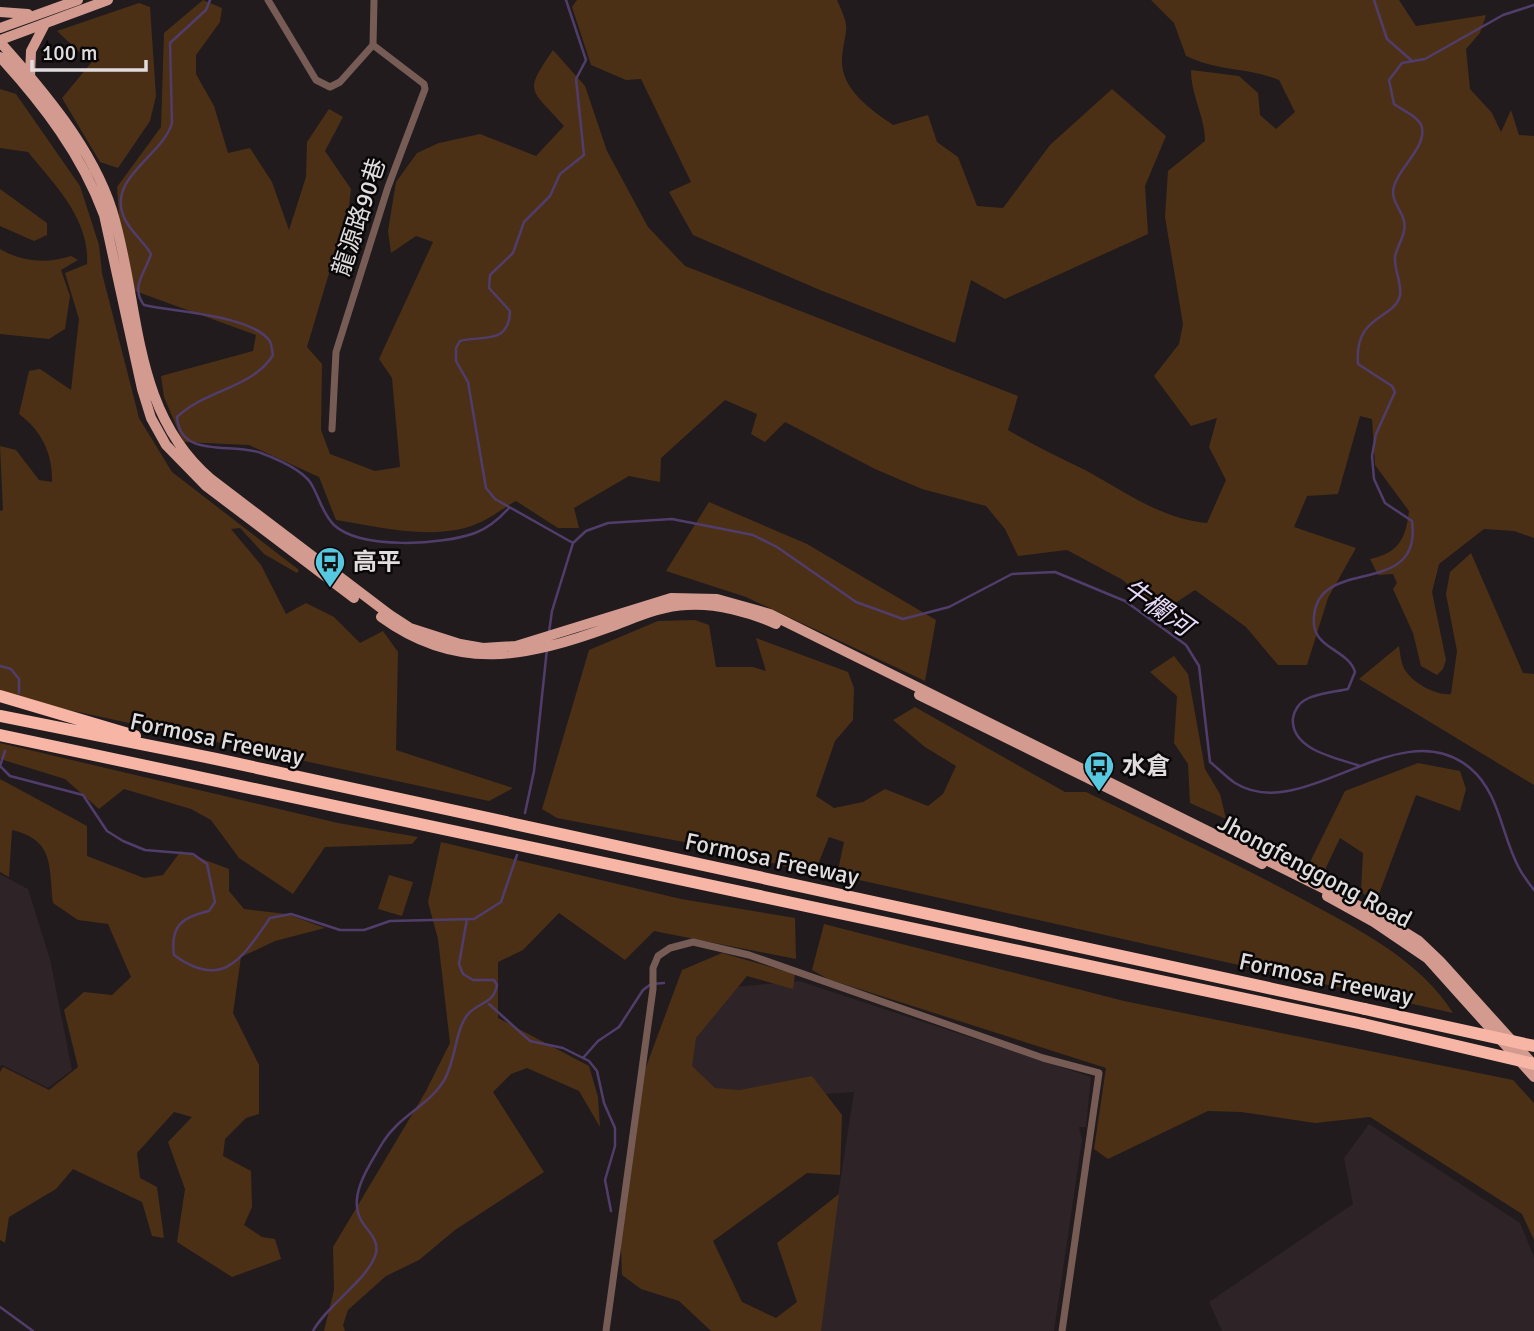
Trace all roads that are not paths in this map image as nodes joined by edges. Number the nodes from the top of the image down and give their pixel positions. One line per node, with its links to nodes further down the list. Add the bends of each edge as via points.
1 (78, 0): 6 (main road)
2 (108, 0): 6 (main road)
3 (268, 0): 9 (street, via 316,80 330,86 340,82)
4 (374, 0): 9 (street)
5 (0, 12): 6 (main road)
6 (43, 18): 7 (main road); 8 (main road); 11 (main road, via 31,51)
7 (0, 28)
8 (0, 41): 11 (main road)
9 (373, 45): 13 (street, 龍源路90巷, via 425,89 388,187 336,352)
10 (0, 57): 12 (main road, via 44,107 94,189)
11 (30, 77): 12 (main road, via 101,181 112,212)
12 (136, 340): 20 (main road, Jhongfenggong Road, via 173,439 191,462 410,628 460,644 517,650 665,608 720,603 770,621 939,701 1305,885 1374,922 1427,958)
13 (332, 429)
14 (0, 696): 19 (highway)
15 (0, 716): 19 (highway, Formosa Freeway)
16 (0, 735): 18 (highway, Formosa Freeway)
17 (0, 743): 18 (highway)
18 (81, 752): 22 (highway, Formosa Freeway, bridge, via 1363,1024)
19 (216, 759): 21 (highway, Formosa Freeway, bridge)
20 (1468, 1000): 22 (main road, Jhongfenggong Road); 23 (main road, Jhongfenggong Road)
21 (1534, 1046)
22 (1534, 1065)
23 (1534, 1077)
24 (606, 1331): 25 (street, via 653,968 658,956 670,947 693,942 749,955 1043,1058 1099,1073)
25 (1062, 1331)

